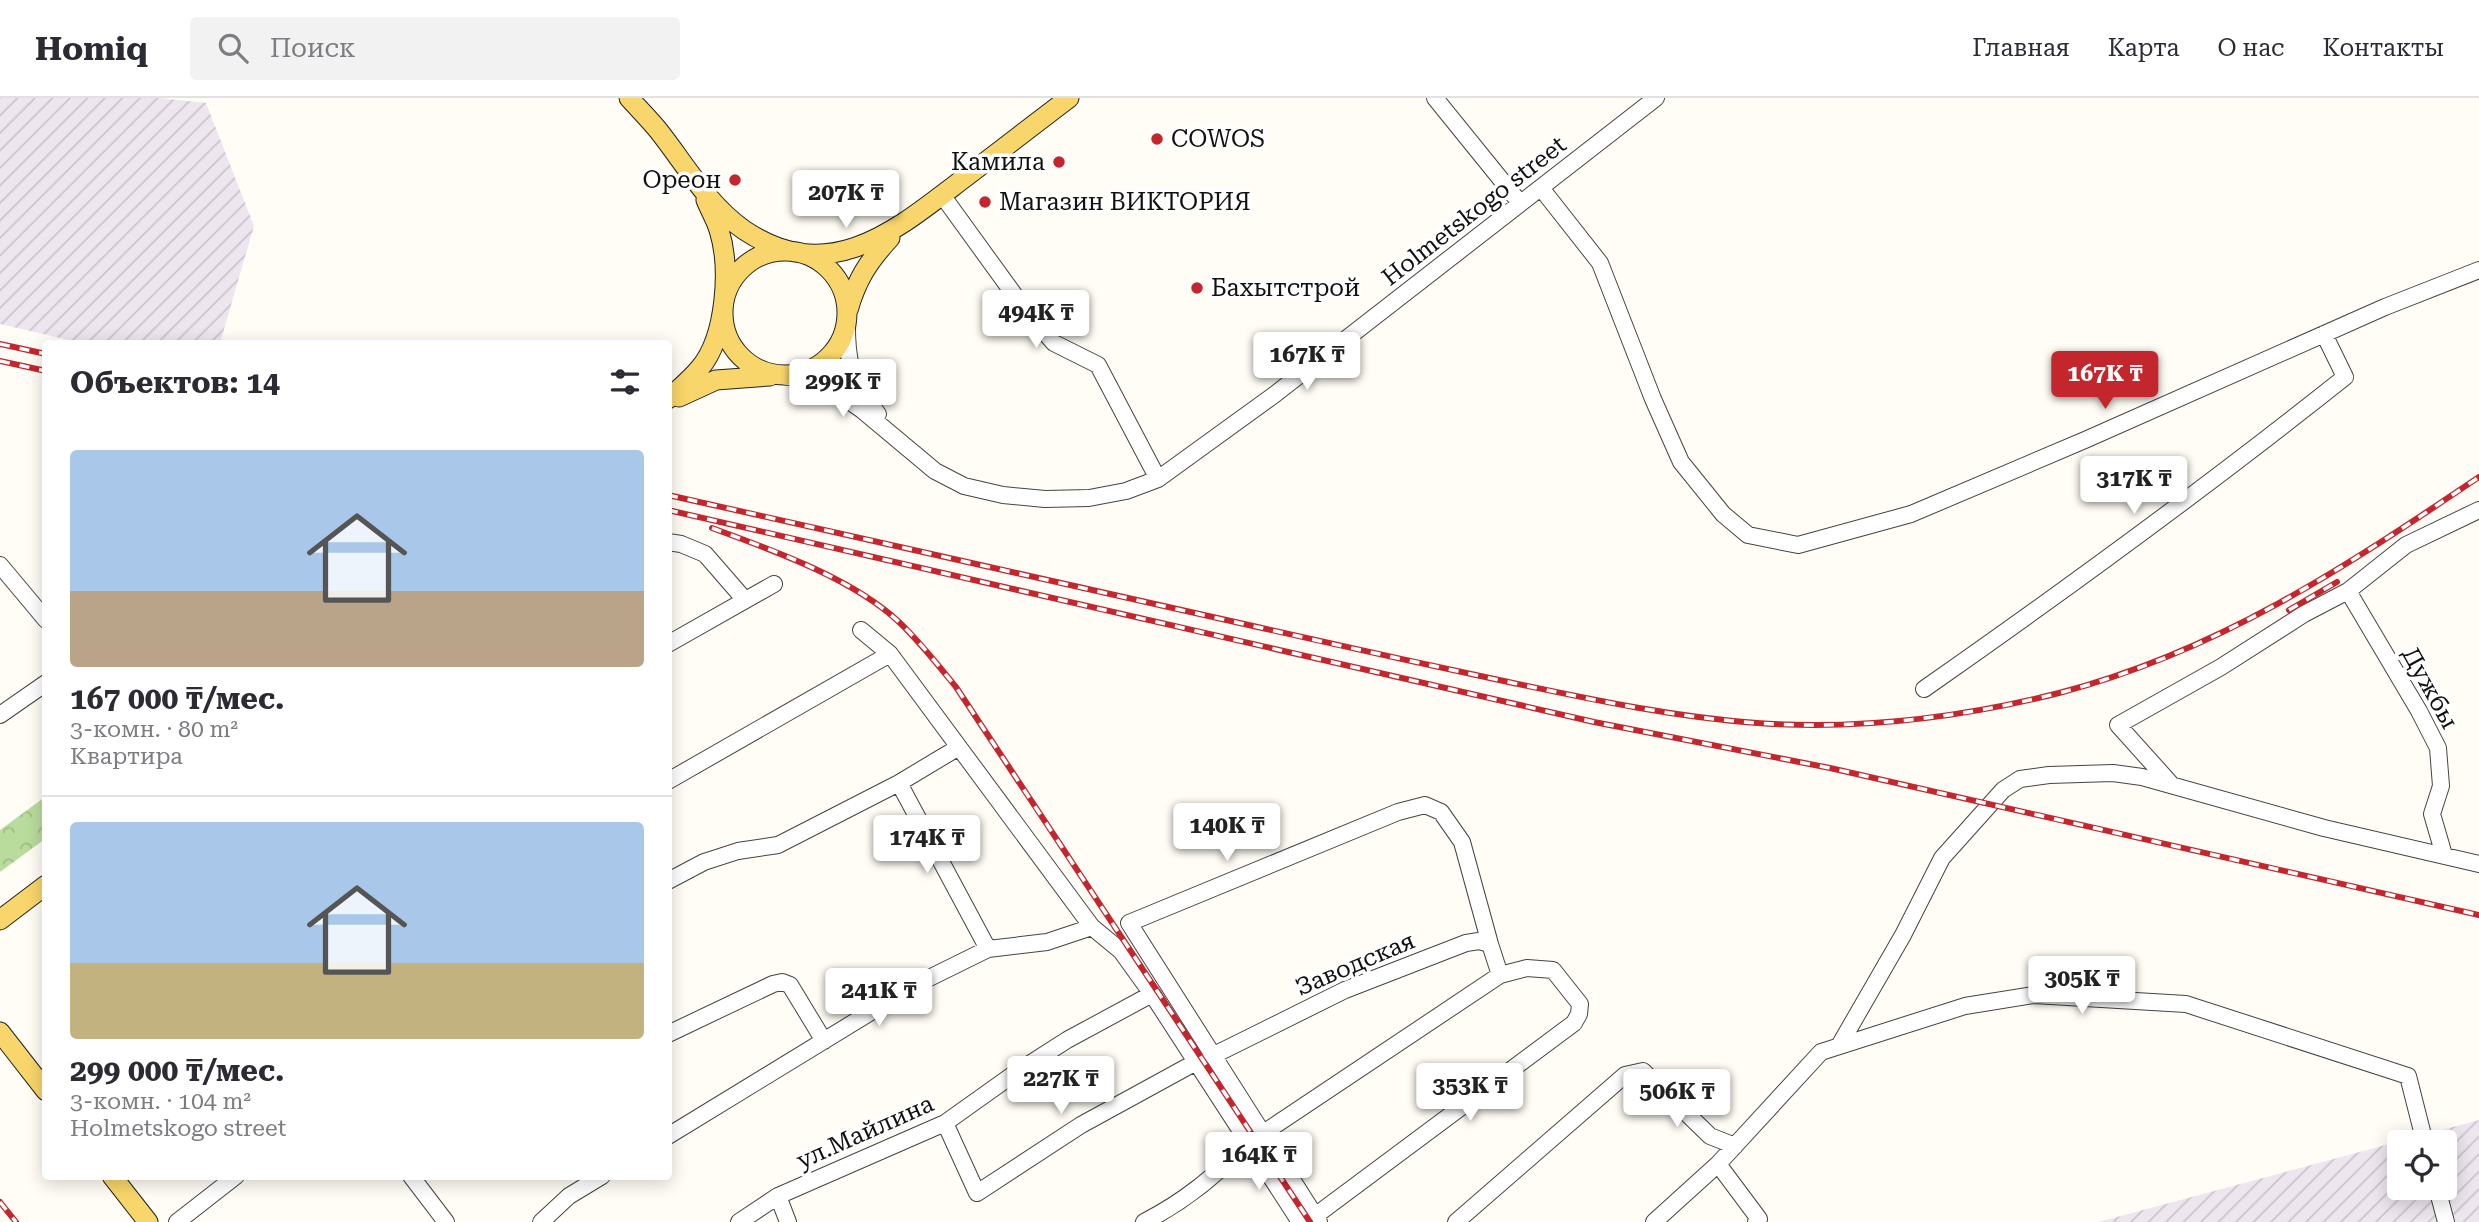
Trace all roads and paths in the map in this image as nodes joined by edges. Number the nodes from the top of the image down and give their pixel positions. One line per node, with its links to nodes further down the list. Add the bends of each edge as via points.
1 (629, 98): 6 (main road)
2 (1069, 98): 7 (main road)
3 (1435, 98): 8 (street)
4 (1656, 98): 5 (street, Holmetskogo street)
5 (1541, 188): 8 (street, Holmetskogo street); 14 (street, via 1600,263 1681,462 1723,514 1748,535 1798,545 1911,514)
6 (702, 190): 10 (main road, via 744,230); 12 (main road, via 719,230 725,263)
7 (942, 195): 9 (main road); 19 (street, via 1054,343 1098,365)
8 (1520, 203): 19 (street, Holmetskogo street, via 1274,396)
9 (900, 227): 10 (main road, via 849,250); 13 (main road, via 855,285)
10 (796, 253): 12 (main road, via 769,253 744,266); 13 (main road, via 830,271 840,284)
11 (2479, 270): 14 (street)
12 (724, 301): 15 (main road, via 725,332 739,356); 16 (main road, via 702,367)
13 (847, 316): 15 (main road, via 840,342 824,361 796,374); 18 (street, via 846,345 861,393)
14 (2324, 334): 31 (street, via 2345,377 2117,552)
15 (778, 375): 17 (main road, via 716,380); 18 (street, via 833,390)
16 (672, 397)
17 (672, 399)
18 (912, 453): 19 (street, Holmetskogo street, via 964,486 1003,495 1090,498 1126,492)
19 (1158, 479)
20 (2478, 514): 24 (street, via 2406,545)
21 (672, 543): 25 (street, via 705,554)
22 (0, 565): 26 (street)
23 (774, 584): 25 (street)
24 (2348, 591): 36 (street, via 2118,725); 37 (street, Дужбы, via 2438,748 2441,786 2431,814)
25 (745, 600): 28 (street)
26 (42, 615)
27 (861, 630): 29 (street)
28 (672, 642)
29 (890, 654): 33 (street); 34 (street)
30 (42, 686): 32 (street)
31 (1924, 689)
32 (0, 715)
33 (959, 747): 35 (street); 42 (street)
34 (672, 779)
35 (899, 783): 39 (street, via 778,845 738,851); 44 (street)
36 (2171, 785): 37 (street, via 2324,828); 50 (street, via 2142,777 2087,774 2020,779 2003,790 1942,859)
37 (2444, 855): 38 (street)
38 (2479, 864)
39 (672, 879)
40 (42, 888): 41 (main road)
41 (0, 920)
42 (1092, 928): 44 (street, via 1047,942); 46 (street, via 1121,951)
43 (1490, 943): 45 (street); 51 (street, Заводская, via 1466,943 1345,990); 51 (street, via 1462,842 1441,812 1425,805 1398,812 1129,923)
44 (989, 950): 49 (street, via 915,985)
45 (1500, 975): 56 (street); 65 (street, via 1527,968 1553,970 1580,1004 1574,1023)
46 (1152, 994): 51 (street); 53 (street, ул.Майлина, via 1067,1040)
47 (0, 1032): 52 (main road)
48 (672, 1032): 49 (street, via 782,982 790,985)
49 (824, 1041): 55 (street)
50 (1839, 1046): 54 (street, via 1965,1006 2034,995 2186,1004 2408,1076); 57 (street, via 1821,1052)
51 (1205, 1058): 53 (street, Заводская, via 1081,1125 977,1193); 56 (street)
52 (42, 1086)
53 (945, 1123): 63 (street, ул.Майлина)
54 (2422, 1130)
55 (672, 1134)
56 (1256, 1138): 65 (street); 72 (street, via 1195,1192)
57 (1735, 1146): 58 (street); 73 (street, via 1710,1136 1643,1071 1625,1076)
58 (1718, 1164): 74 (street); 75 (street, via 1759,1219)
59 (115, 1180): 66 (main road)
60 (231, 1180): 67 (street)
61 (414, 1180): 68 (street)
62 (595, 1180): 69 (street)
63 (778, 1196): 70 (street, ул.Майлина); 71 (street)
64 (2440, 1200): 76 (street)
65 (1312, 1220)
66 (148, 1222)
67 (177, 1222)
68 (446, 1222)
69 (541, 1222)
70 (739, 1222)
71 (788, 1222)
72 (1144, 1222)
73 (1456, 1222)
74 (1654, 1222)
75 (1756, 1222)
76 (2446, 1222)

